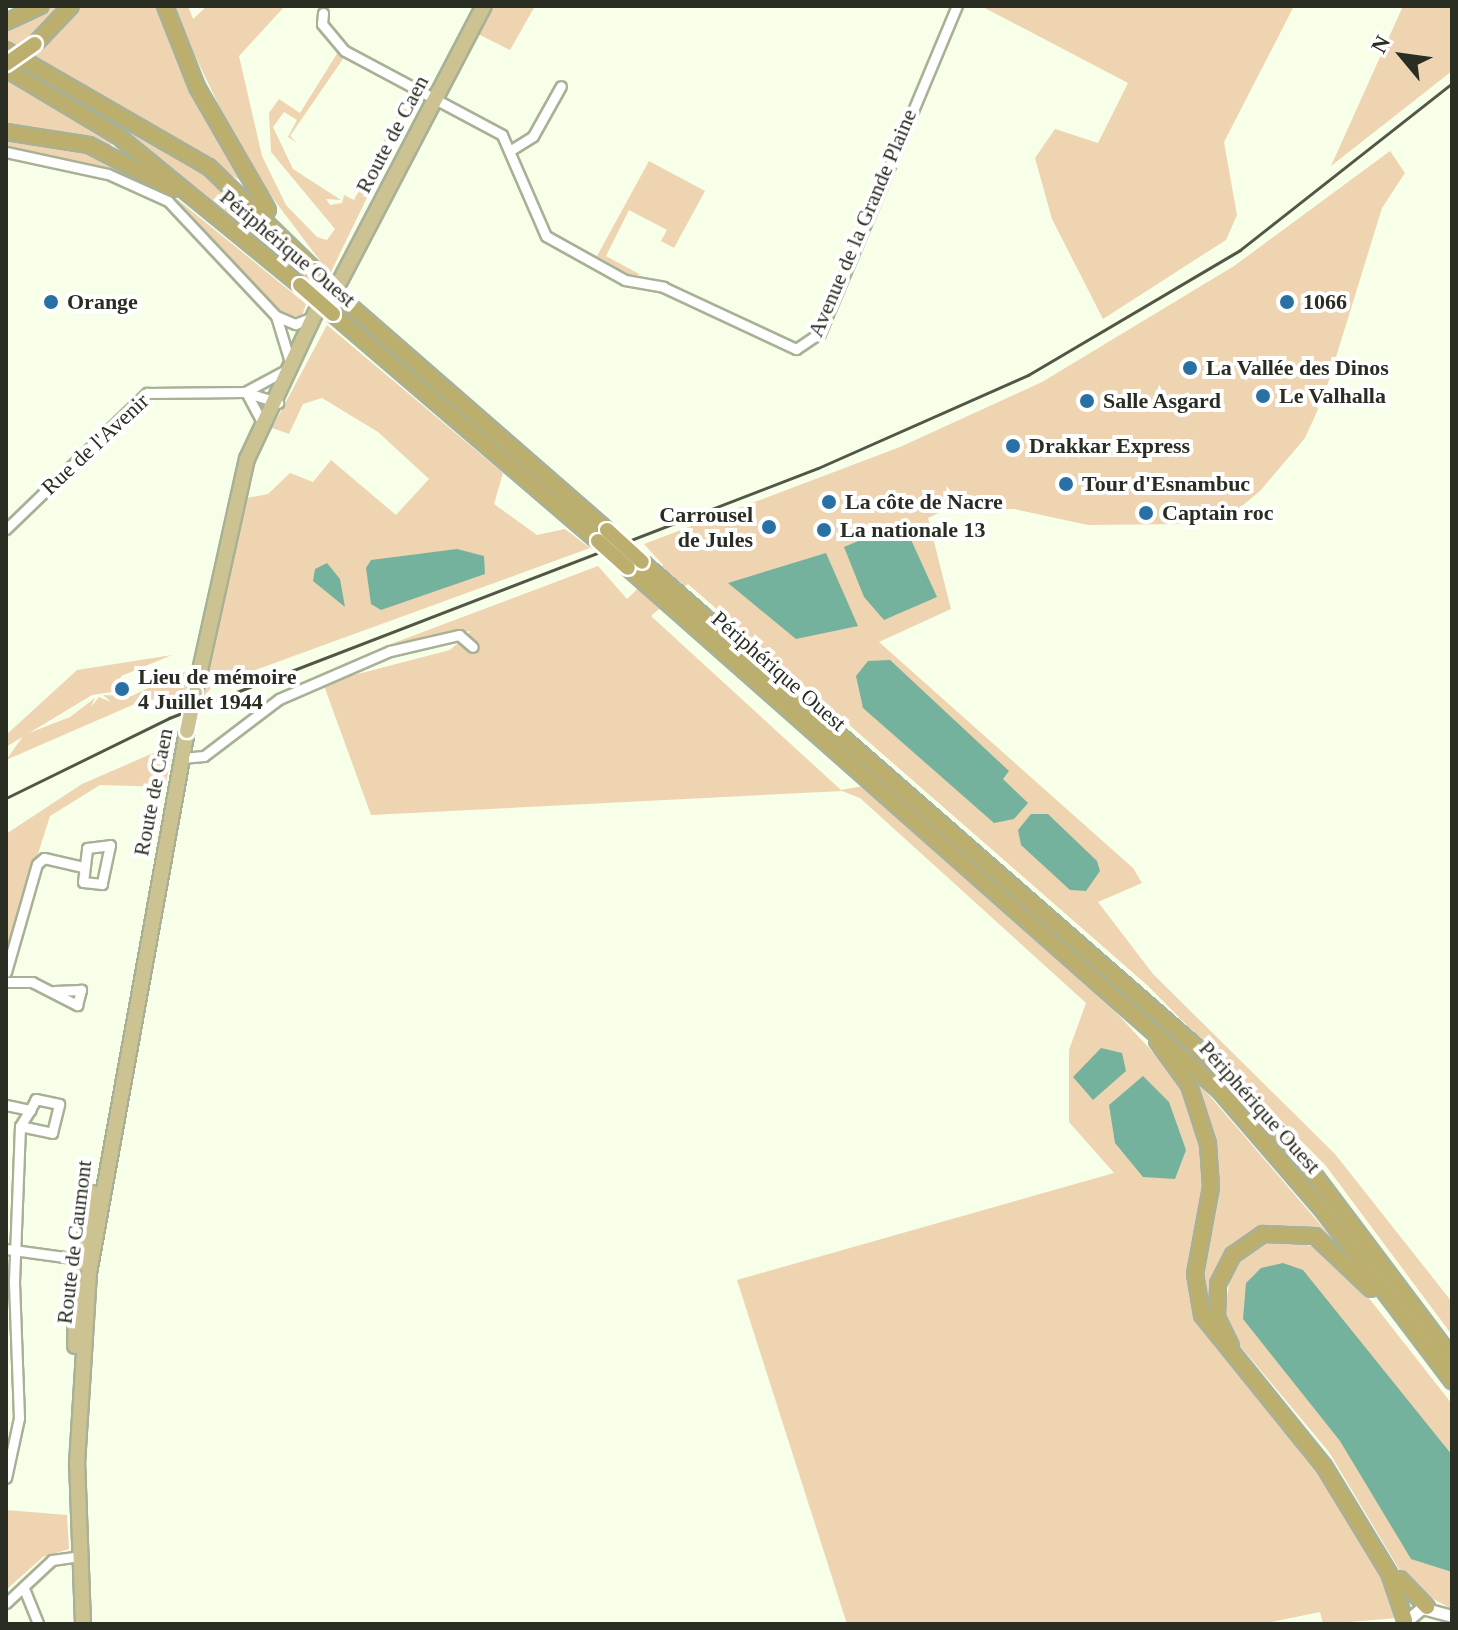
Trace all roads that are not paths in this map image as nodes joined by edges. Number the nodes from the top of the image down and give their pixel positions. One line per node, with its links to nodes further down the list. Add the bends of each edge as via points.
1 (41, 6): 8 (highway)
2 (71, 6): 10 (highway, bridge)
3 (165, 6): 17 (highway, Périphérique Ouest, via 232,152)
4 (476, 6): 12 (main road, Route de Caen)
5 (484, 6): 12 (main road, Route de Caen)
6 (957, 6): 14 (street, Avenue de la Grande Plaine, via 820,333 807,347 787,348 663,287 633,284 546,236)
7 (323, 13): 12 (street, Avenue de la Grande Plaine, via 322,24 345,51)
8 (6, 22)
9 (6, 50): 17 (highway, via 209,167)
10 (6, 66): 16 (highway, Périphérique Ouest, via 118,136)
11 (561, 86): 14 (street, via 533,136)
12 (432, 95): 12 (main road, Route de Caen, via 337,279 356,231); 14 (street, Avenue de la Grande Plaine, via 497,131)
13 (6, 132): 16 (highway, via 67,139 122,158)
14 (511, 150)
15 (6, 152): 18 (street, via 151,190 182,213)
16 (226, 226): 19 (highway, Périphérique Ouest, bridge, via 300,285)
17 (315, 270): 26 (highway, Périphérique Ouest, bridge)
18 (277, 320): 19 (street); 19 (street); 20 (street)
19 (317, 321): 20 (main road, Route de Caen); 22 (main road, Route de Caen); 26 (highway, Périphérique Ouest)
20 (288, 365): 21 (street, Route de Caen, via 272,383); 22 (main road, Route de Caen)
21 (245, 392): 22 (street, Rue de l'Avenir); 23 (street); 25 (street, Rue de l'Avenir, via 147,393)
22 (275, 402): 23 (main road, Route de Caen); 24 (main road, Route de Caen)
23 (262, 422): 24 (main road, Route de Caen)
24 (240, 486): 29 (main road, Route de Caen, bridge)
25 (6, 529)
26 (602, 536): 27 (highway, Périphérique Ouest, bridge)
27 (672, 597): 31 (highway, Périphérique Ouest); 42 (highway, Périphérique Ouest, via 1211,1060 1307,1165)
28 (473, 647): 29 (street, via 459,635 390,651 269,705 204,756)
29 (182, 758): 38 (main road, Route de Caen)
30 (83, 867): 30 (street, via 87,848 110,845 102,884 83,882); 32 (street, via 44,858 37,864)
31 (1081, 963): 41 (highway, Périphérique Ouest, via 1258,1131); 50 (highway, via 1166,1051 1200,1110 1211,1187 1195,1281 1208,1327 1324,1466 1389,1573)
32 (6, 972)
33 (6, 982): 34 (street)
34 (54, 991)
35 (6, 1105): 36 (street)
36 (30, 1110): 37 (street); 37 (street, via 36,1099 59,1104 52,1133)
37 (20, 1126): 39 (street)
38 (107, 1151): 40 (main road, Route de Caumont)
39 (11, 1249): 40 (street); 44 (street, via 19,1418)
40 (86, 1260): 45 (main road, Route de Caumont, via 79,1382)
41 (1412, 1330): 43 (highway, Périphérique Ouest); 48 (highway, via 1343,1256 1305,1233 1250,1240 1218,1284 1217,1317 1229,1344 1326,1457 1401,1581)
42 (1449, 1352)
43 (1452, 1381)
44 (6, 1478)
45 (80, 1556): 46 (street, via 44,1565); 52 (main road, Route de Caumont)
46 (25, 1591): 47 (street); 51 (street)
47 (6, 1603)
48 (1427, 1607): 49 (street); 50 (street)
49 (1450, 1618)
50 (1404, 1622)
51 (38, 1624)
52 (83, 1624)

